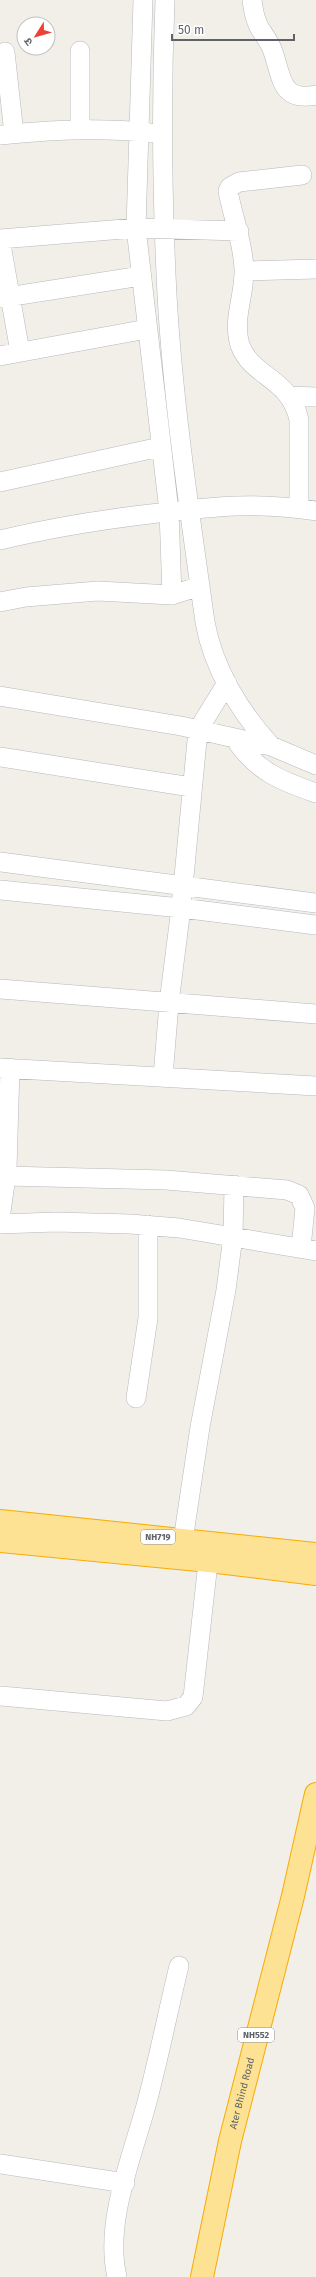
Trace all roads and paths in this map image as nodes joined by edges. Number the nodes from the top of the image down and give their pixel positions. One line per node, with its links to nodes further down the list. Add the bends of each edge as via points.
1 (143, 0): 8 (street, via 143,44)
2 (164, 0): 8 (street, via 161,95)
3 (252, 0): 6 (street, via 257,22 272,48 283,84 294,95)
4 (80, 51): 7 (street)
5 (4, 52): 9 (street)
6 (316, 95)
7 (80, 130): 8 (street); 9 (street)
8 (152, 133): 11 (street); 11 (street)
9 (7, 134)
10 (302, 175): 12 (street, via 239,182 230,187 229,195)
11 (151, 229): 12 (street); 13 (street); 16 (street); 23 (street, via 167,297)
12 (239, 231): 15 (street)
13 (0, 239): 17 (street)
14 (316, 269): 15 (street)
15 (244, 271): 21 (street, via 238,310 240,345 253,364)
16 (140, 276): 17 (street); 18 (street)
17 (5, 298): 19 (street)
18 (147, 329): 19 (street); 23 (street)
19 (20, 352): 20 (street)
20 (0, 356)
21 (291, 396): 22 (street); 27 (street, via 299,420)
22 (316, 397)
23 (169, 409): 24 (street); 26 (street)
24 (160, 447): 25 (street); 26 (street)
25 (0, 482)
26 (180, 510): 27 (street, via 242,505); 28 (street, via 86,522); 29 (street); 29 (street)
27 (308, 510)
28 (0, 540)
29 (188, 590): 30 (street, via 98,591 33,596); 31 (street)
30 (0, 602)
31 (227, 683): 33 (street); 34 (street, via 250,720)
32 (0, 696): 33 (street, via 147,719)
33 (198, 730): 34 (street); 37 (street)
34 (252, 742): 36 (street); 38 (street, via 253,763 286,783)
35 (0, 757): 37 (street)
36 (316, 765)
37 (191, 787): 40 (street)
38 (316, 793)
39 (0, 862): 40 (street)
40 (183, 885): 42 (street); 43 (street)
41 (0, 890): 43 (street)
42 (316, 903)
43 (181, 908): 44 (street); 46 (street)
44 (316, 925)
45 (0, 990): 46 (street)
46 (169, 1002): 47 (street); 49 (street)
47 (316, 1014)
48 (5, 1068): 49 (street); 51 (street)
49 (163, 1077): 50 (street)
50 (316, 1086)
51 (6, 1176): 52 (street, via 166,1180); 53 (street)
52 (234, 1186): 56 (street); 57 (street, via 287,1190 299,1195 305,1208)
53 (0, 1219)
54 (0, 1224): 55 (street, via 56,1222)
55 (148, 1225): 56 (street); 58 (street, via 148,1318)
56 (233, 1236): 57 (street); 61 (street)
57 (308, 1249)
58 (136, 1398)
59 (0, 1521): 61 (highway, NH719)
60 (0, 1541): 61 (highway, NH719)
61 (182, 1548): 62 (highway, NH719)
62 (210, 1551): 63 (highway, NH719); 64 (highway, NH719); 65 (street, via 193,1697 186,1706 167,1711)
63 (316, 1554)
64 (316, 1574)
65 (1, 1696)
66 (316, 1794): 71 (highway, Ater Bhind Road / NH552, via 293,1896 230,2141)
67 (179, 1966): 69 (street, via 148,2101)
68 (0, 2164): 69 (street)
69 (125, 2183): 70 (street, via 114,2232 113,2250)
70 (117, 2277)
71 (202, 2277)

